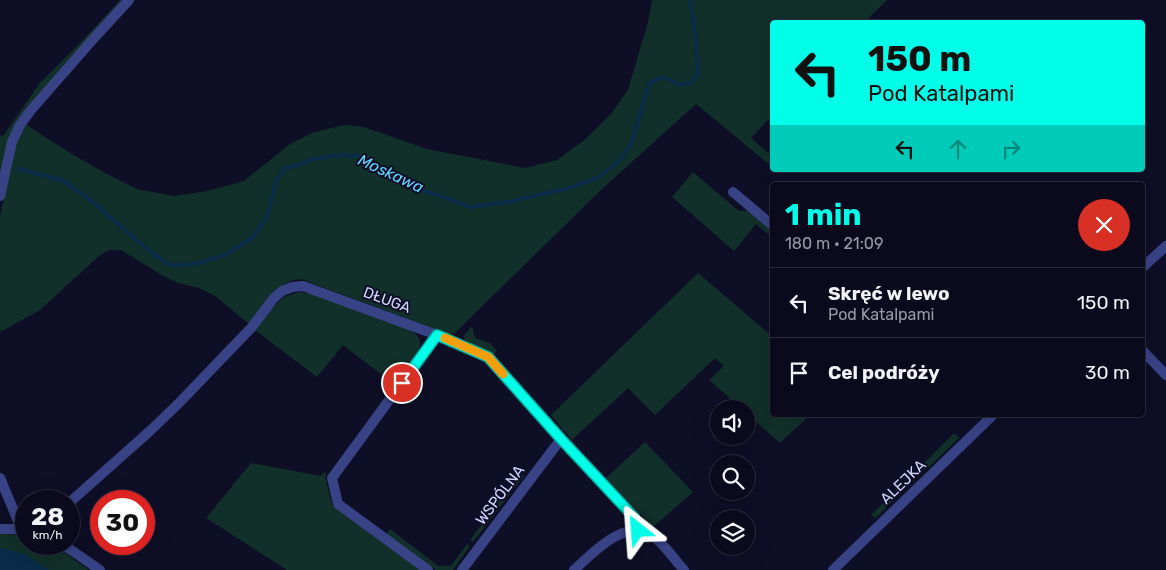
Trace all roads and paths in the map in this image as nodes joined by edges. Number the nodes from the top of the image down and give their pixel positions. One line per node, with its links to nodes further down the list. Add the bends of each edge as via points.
1 (129, 0): 3 (street, via 20,126 12,142)
2 (733, 192): 4 (street)
3 (0, 196)
4 (770, 223)
5 (1166, 246): 6 (street)
6 (1145, 265)
7 (437, 335): 11 (street, DŁUGA, via 488,357); 13 (street, DŁUGA, via 303,286 282,291 179,403); 20 (street, via 332,478 338,504)
8 (1145, 353): 9 (street)
9 (1166, 375)
10 (991, 417): 24 (street, ALEJKA)
11 (561, 439): 17 (street, DŁUGA, via 634,517); 21 (street, WSPÓLNA)
12 (0, 478): 14 (street)
13 (80, 493)
14 (15, 511)
15 (0, 529): 16 (street)
16 (15, 529)
17 (638, 530): 22 (street, via 610,539); 23 (street, via 652,535)
18 (78, 555): 19 (street)
19 (100, 570)
20 (428, 570)
21 (462, 570)
22 (574, 570)
23 (684, 570)
24 (834, 570)

